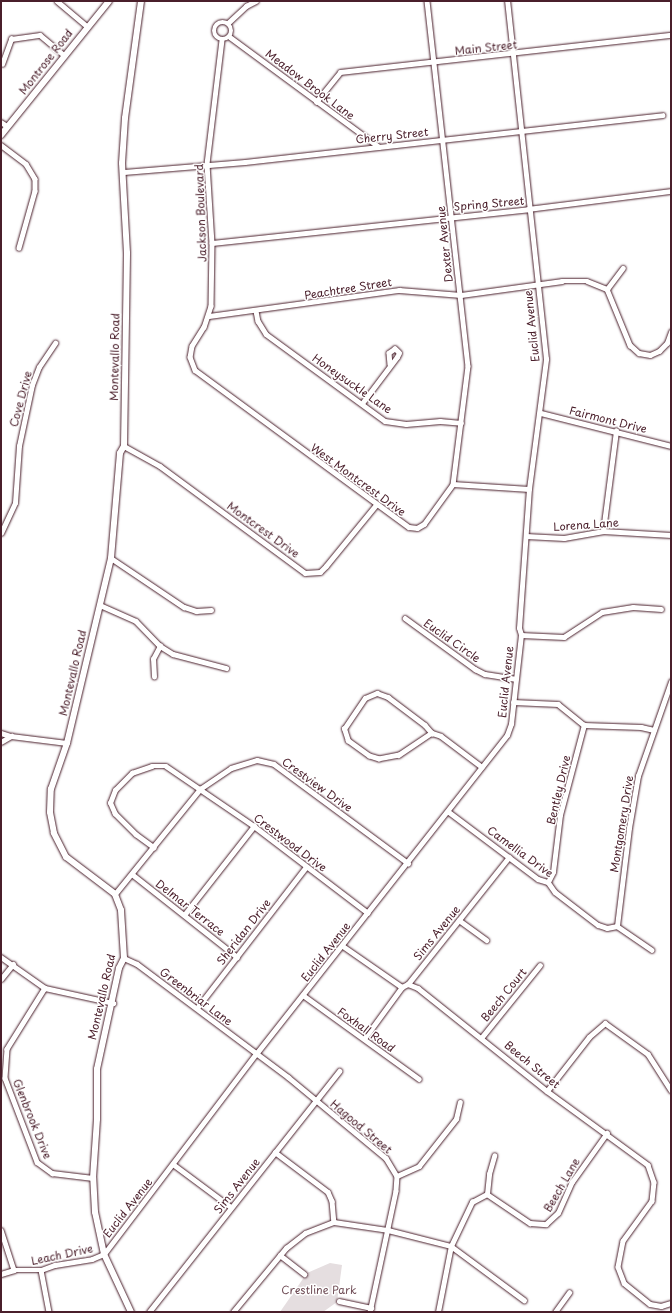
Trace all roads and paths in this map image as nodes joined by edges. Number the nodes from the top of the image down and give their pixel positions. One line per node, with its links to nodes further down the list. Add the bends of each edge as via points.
1 (57, 1): 8 (street)
2 (109, 1): 8 (main road, Montrose Road)
3 (141, 1): 26 (main road, Montevallo Road, via 125,118)
4 (256, 1): 7 (street, Jackson Boulevard, via 246,6)
5 (427, 1): 14 (street, Dexter Avenue)
6 (507, 1): 12 (street, Euclid Avenue)
7 (228, 23): 10 (street, via 232,29); 11 (street, Jackson Boulevard, via 220,22 214,29 214,36)
8 (87, 26): 13 (main road, Montrose Road)
9 (671, 35): 12 (street, Main Street)
10 (230, 37): 11 (street); 16 (street, Meadow Brook Lane)
11 (222, 40): 25 (street, Jackson Boulevard)
12 (511, 54): 14 (street, Main Street); 20 (street, Euclid Avenue)
13 (64, 55): 15 (street, via 40,35 11,39); 19 (main road, Montrose Road)
14 (434, 62): 16 (street, Main Street, via 340,72); 22 (street, Dexter Avenue)
15 (2, 64)
16 (316, 102): 24 (street, Meadow Brook Lane)
17 (662, 115): 20 (street, Cherry Street)
18 (1, 122): 19 (street)
19 (7, 126): 21 (main road, Montrose Road)
20 (520, 131): 22 (street, Cherry Street); 28 (street, Euclid Avenue)
21 (1, 135)
22 (442, 140): 24 (street, Cherry Street); 29 (street, Dexter Avenue)
23 (1, 145): 31 (street, via 26,164 35,179)
24 (379, 147): 25 (street, Cherry Street)
25 (207, 164): 26 (street, Cherry Street); 30 (street, Jackson Boulevard)
26 (124, 172): 46 (main road, Montevallo Road, via 122,192 127,253)
27 (671, 191): 28 (street, Spring Street)
28 (528, 209): 29 (street, Spring Street); 33 (street, Euclid Avenue)
29 (451, 217): 30 (street, Spring Street); 35 (street, Dexter Avenue)
30 (212, 243): 37 (street, Jackson Boulevard, via 212,296)
31 (19, 248)
32 (624, 268): 34 (street)
33 (537, 286): 34 (street, Peachtree Street, via 587,281); 35 (street, Peachtree Street); 43 (street, Euclid Avenue, via 546,359)
34 (607, 289): 38 (street, via 630,345 639,353 650,355 659,351 667,343)
35 (459, 294): 36 (street, Peachtree Street, via 399,290); 44 (street, Dexter Avenue, via 468,366)
36 (256, 311): 37 (street, Peachtree Street); 42 (street, Honeysuckle Lane, via 258,321 266,334 358,401)
37 (209, 316): 40 (street, Jackson Boulevard, via 194,340)
38 (671, 332)
39 (55, 343): 52 (street, Cove Drive, via 39,367 32,385 19,446 15,503)
40 (190, 357): 50 (street, West Montcrest Drive, via 195,370 201,376)
41 (390, 364): 42 (street)
42 (363, 402): 44 (street, Honeysuckle Lane, via 385,420 396,423 440,421)
43 (541, 413): 45 (street, Fairmont Drive); 49 (street, Euclid Avenue)
44 (461, 424): 48 (street, Dexter Avenue)
45 (616, 431): 47 (street, Fairmont Drive); 51 (street)
46 (124, 446): 50 (street, Montcrest Drive, via 160,466 305,573 320,572); 55 (main road, Montevallo Road, via 120,453)
47 (671, 446)
48 (453, 484): 49 (street); 50 (street, West Montcrest Drive, via 431,517 417,528 403,524)
49 (529, 489): 54 (street, Euclid Avenue)
50 (376, 505)
51 (603, 531): 53 (street, Lorena Lane); 54 (street, Lorena Lane, via 564,538)
52 (1, 533)
53 (671, 535)
54 (526, 536): 60 (street, Euclid Avenue)
55 (111, 558): 56 (main road, Montevallo Road); 57 (street, via 184,607 196,611)
56 (100, 605): 61 (street, via 136,621); 73 (main road, Montevallo Road)
57 (211, 610)
58 (661, 610): 60 (street, via 633,607 602,612 564,637)
59 (405, 618): 64 (street, Euclid Circle, via 475,669 486,674)
60 (520, 635): 64 (street, Euclid Avenue)
61 (160, 646): 62 (street, via 174,654); 63 (street, via 152,669)
62 (226, 668)
63 (154, 677)
64 (515, 679): 66 (street, Euclid Avenue)
65 (671, 682): 68 (street, Montgomery Drive)
66 (514, 702): 67 (street, via 558,704); 74 (street, Euclid Avenue, via 507,735)
67 (584, 725): 68 (street, via 641,727); 83 (street, Bentley Drive, via 560,815 553,872)
68 (654, 730): 88 (street, Montgomery Drive, via 638,776)
69 (1, 733): 71 (street)
70 (432, 733): 70 (street, via 388,697 377,693 365,698 344,729 348,741 379,760 398,755); 74 (street, via 441,736)
71 (11, 736): 72 (street); 73 (street)
72 (1, 742)
73 (67, 743): 84 (main road, Montevallo Road, via 51,789 50,812 54,833 66,857)
74 (482, 767): 76 (street, Euclid Avenue)
75 (200, 789): 77 (street, Crestwood Drive); 78 (street, Crestview Drive); 78 (street, Crestwood Drive, via 166,766 152,766 132,773 115,790 110,803 115,814 136,835); 80 (street, Crestview Drive, via 219,775 242,764 257,760 274,764)
76 (449, 812): 79 (street, Camellia Drive); 80 (street, Euclid Avenue)
77 (254, 826): 81 (street, Crestwood Drive); 86 (street)
78 (154, 848): 82 (street, Crestview Drive)
79 (509, 858): 83 (street, Camellia Drive, via 538,879); 87 (street, Sims Avenue)
80 (408, 863): 85 (street, Euclid Avenue)
81 (306, 867): 85 (street, Crestwood Drive); 93 (street, Sheridan Drive)
82 (132, 874): 84 (street, Crestview Drive); 86 (street, Delmar Terrace)
83 (548, 882): 88 (street, Camellia Drive, via 555,892 598,924 607,928)
84 (115, 894): 94 (main road, Montevallo Road, via 121,910)
85 (368, 913): 90 (street, Euclid Avenue)
86 (185, 914): 93 (street, Delmar Terrace)
87 (459, 920): 89 (street); 98 (street, Sims Avenue)
88 (617, 926): 91 (street)
89 (486, 940)
90 (343, 946): 99 (street); 101 (street, Euclid Avenue)
91 (652, 950)
92 (1, 957): 95 (street)
93 (237, 957): 103 (street, Sheridan Drive)
94 (124, 958): 102 (main road, Montevallo Road, via 119,968); 103 (street, Greenbriar Lane, via 131,959)
95 (13, 964): 97 (street); 100 (street)
96 (540, 965): 104 (street, Beech Court)
97 (1, 979)
98 (408, 984): 99 (street, Sims Avenue); 104 (street, Beech Street, via 418,988)
99 (402, 987): 105 (street, Sims Avenue)
100 (45, 988): 102 (street); 118 (street, Glenbrook Drive, via 7,1049 5,1078 40,1166 52,1173)
101 (303, 995): 105 (street, Foxhall Road); 106 (street, Euclid Avenue)
102 (113, 1003): 118 (main road, Montevallo Road, via 97,1069)
103 (197, 1008): 106 (street, Greenbriar Lane)
104 (482, 1037): 110 (street, Beech Street)
105 (364, 1039): 108 (street, Foxhall Road)
106 (256, 1054): 111 (street, Hagood Street); 116 (street, Euclid Avenue)
107 (339, 1071): 111 (street, Sims Avenue)
108 (419, 1079)
109 (671, 1090): 110 (street, via 648,1054 605,1023 589,1037)
110 (547, 1091): 113 (street, Beech Street)
111 (315, 1100): 114 (street, Sims Avenue); 117 (street, Hagood Street, via 386,1158)
112 (460, 1102): 117 (street, via 456,1119 419,1166)
113 (607, 1133): 119 (street, Beech Lane, via 572,1182 558,1213 546,1224 530,1223); 134 (street, Beech Street, via 648,1165 654,1182 652,1201 623,1241 618,1267 624,1283 650,1304)
114 (275, 1152): 120 (street, Sims Avenue); 121 (street, via 328,1192 332,1201)
115 (494, 1156): 119 (street)
116 (173, 1164): 120 (street); 125 (street, Euclid Avenue)
117 (397, 1176): 123 (street)
118 (93, 1178): 125 (main road, Montevallo Road, via 95,1212)
119 (487, 1194): 124 (street, via 467,1207)
120 (231, 1207): 138 (street, Sims Avenue)
121 (334, 1222): 123 (street); 126 (street, via 305,1233)
122 (1, 1230): 127 (street)
123 (388, 1230): 124 (street); 135 (street)
124 (451, 1246): 132 (street); 140 (street)
125 (104, 1254): 128 (street, Leach Drive); 137 (main road, Montevallo Road)
126 (280, 1255): 130 (street); 139 (street)
127 (14, 1270): 128 (street, Leach Drive); 129 (street, Leach Drive)
128 (41, 1270): 136 (street)
129 (1, 1274)
130 (304, 1274)
131 (569, 1293): 141 (street)
132 (524, 1300)
133 (339, 1301): 135 (street)
134 (671, 1304)
135 (371, 1310)
136 (49, 1312)
137 (131, 1312)
138 (149, 1312)
139 (233, 1312)
140 (438, 1312)
141 (555, 1312)

